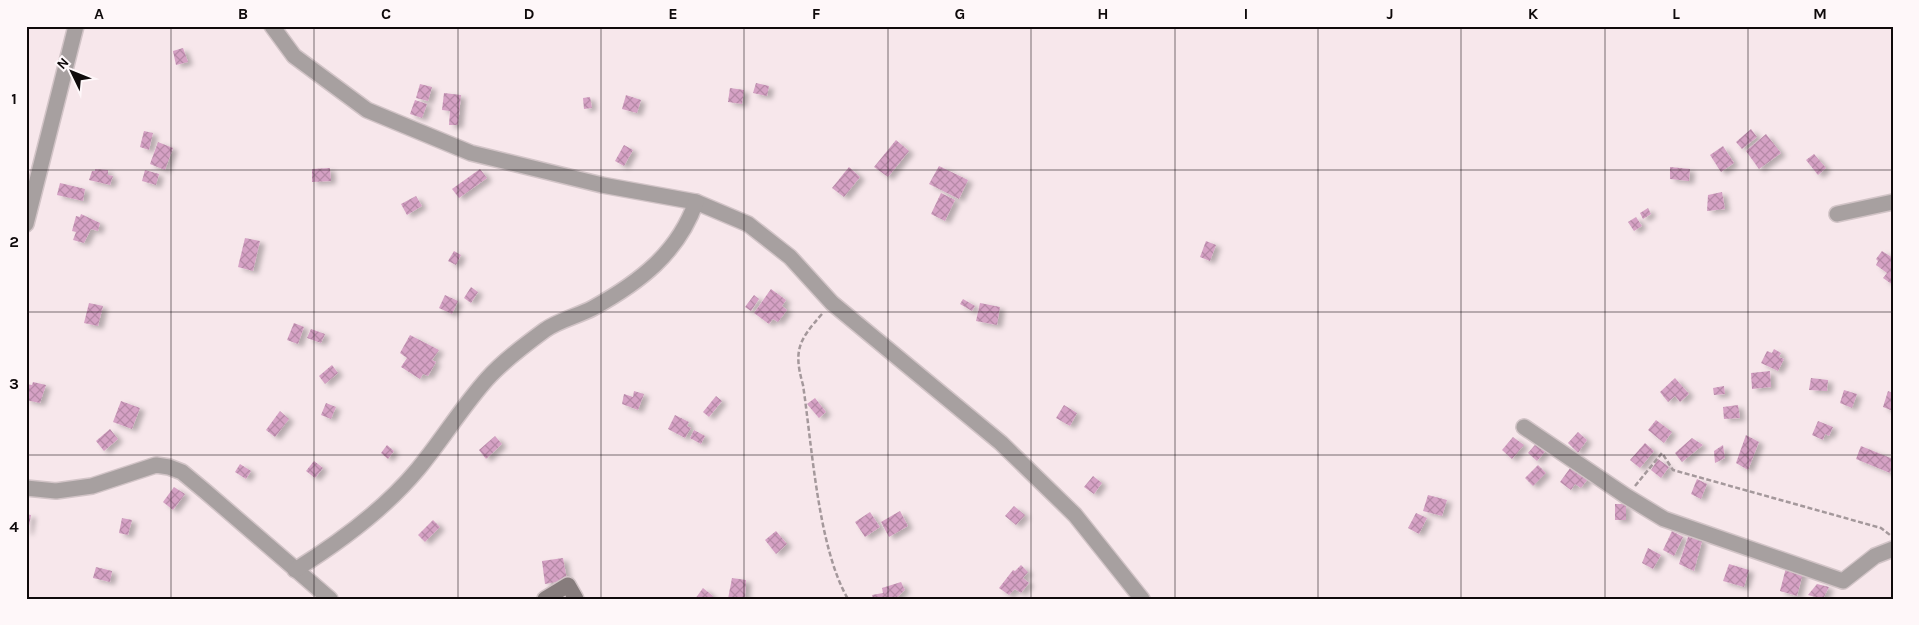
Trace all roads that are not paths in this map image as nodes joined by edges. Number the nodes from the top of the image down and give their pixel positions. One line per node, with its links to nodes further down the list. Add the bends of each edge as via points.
1 (76, 26): 6 (street)
2 (272, 26): 3 (street, via 294,56 367,110 471,153)
3 (696, 202): 10 (street, via 679,238 656,265 628,287 548,328 524,347 488,378 418,469 386,502 342,540); 14 (street, via 748,224 790,257 832,303 1000,443 1075,515)
4 (1893, 202): 5 (street)
5 (1837, 214)
6 (26, 224)
7 (1524, 427): 9 (street, via 1664,519 1844,581 1876,556)
8 (26, 488): 10 (street, via 56,490 92,486 156,465 169,467 182,472)
9 (1893, 548)
10 (295, 570): 11 (street)
11 (330, 599)
12 (545, 599): 13 (street, via 568,585)
13 (576, 599)
14 (1142, 599)

